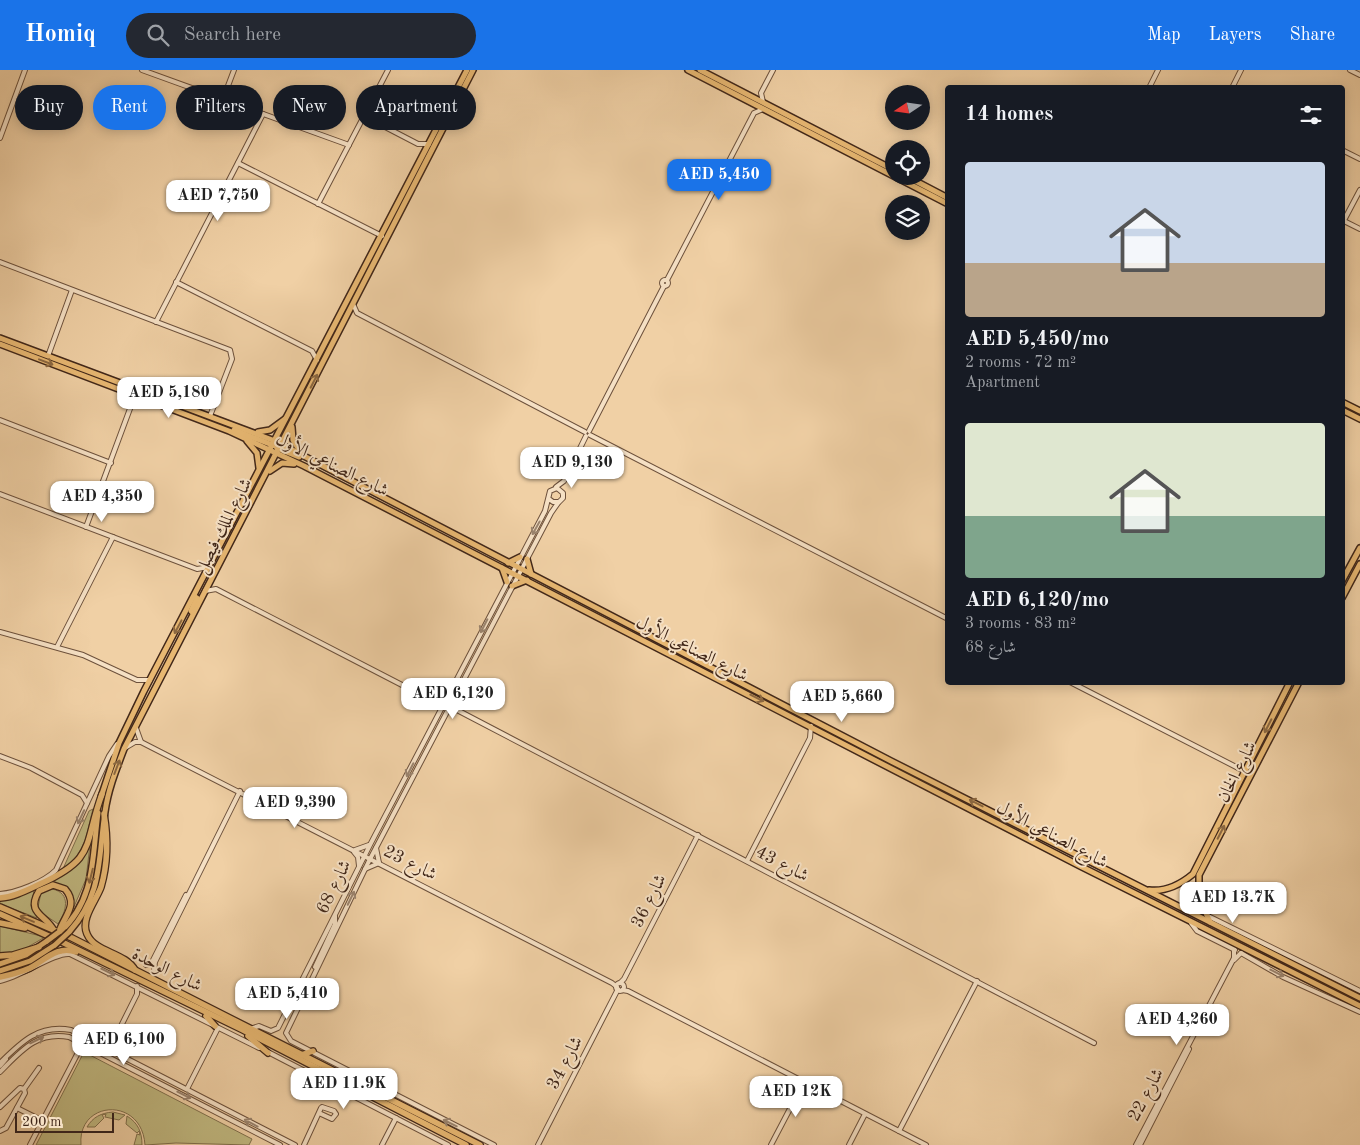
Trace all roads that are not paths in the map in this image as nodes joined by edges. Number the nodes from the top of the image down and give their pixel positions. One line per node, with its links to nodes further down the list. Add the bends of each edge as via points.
1 (25, 70): 27 (street)
2 (142, 70): 14 (street)
3 (234, 70): 15 (street)
4 (388, 70): 16 (street)
5 (467, 70): 29 (main road, شارع الملك فيصل)
6 (473, 70): 48 (main road, شارع الملك فيصل)
7 (688, 70): 21 (main road)
8 (700, 70): 20 (main road)
9 (773, 70): 19 (street)
10 (1158, 70): 17 (street)
11 (1241, 70): 18 (street)
12 (1350, 70): 13 (street)
13 (1360, 75)
14 (184, 85)
15 (228, 85)
16 (380, 85)
17 (1150, 85)
18 (1234, 85)
19 (761, 93): 20 (street); 22 (street)
20 (752, 97): 22 (main road)
21 (753, 104): 22 (main road); 23 (street)
22 (763, 106): 23 (street); 35 (main road); 39 (main road)
23 (754, 113): 71 (street, via 667,280 662,282 664,286)
24 (264, 114): 30 (street); 34 (street)
25 (357, 130): 30 (street)
26 (391, 130): 28 (street)
27 (0, 138)
28 (418, 144): 29 (street); 32 (street)
29 (429, 144): 32 (main road, شارع الملك فيصل)
30 (349, 145): 40 (street)
31 (1345, 152): 33 (street)
32 (424, 154): 44 (main road, شارع الملك فيصل)
33 (1360, 159)
34 (238, 163): 40 (street); 46 (street)
35 (885, 166)
36 (923, 185): 38 (main road)
37 (1360, 190): 41 (street)
38 (945, 196)
39 (945, 202)
40 (318, 204): 44 (street)
41 (1345, 218)
42 (1345, 223): 43 (street)
43 (1360, 229)
44 (382, 236): 54 (main road, شارع الملك فيصل)
45 (0, 262): 47 (street)
46 (176, 282): 51 (street); 55 (street)
47 (72, 290): 51 (street); 56 (street)
48 (353, 302): 49 (street); 50 (main road, شارع الملك فيصل)
49 (357, 313): 50 (street); 71 (street)
50 (346, 316): 68 (main road, شارع الملك فيصل, one-way to 50)
51 (156, 322): 64 (street, via 227,348 232,353)
52 (0, 338): 56 (main road, شارع الصناعي الأول)
53 (0, 344): 58 (main road, شارع الصناعي الأول, one-way to 58)
54 (323, 349): 55 (street); 57 (main road, شارع الملك فيصل)
55 (312, 351): 57 (street)
56 (48, 356): 64 (main road, شارع الصناعي الأول)
57 (317, 360): 65 (main road, شارع الملك فيصل)
58 (129, 393): 59 (main road, شارع الصناعي الأول); 61 (street)
59 (140, 398): 61 (street); 69 (main road, شارع الصناعي الأول)
60 (1345, 404): 62 (main road)
61 (131, 406): 76 (street)
62 (1360, 411)
63 (1345, 412): 66 (main road)
64 (210, 416): 70 (main road, شارع الصناعي الأول)
65 (287, 417): 70 (main road, via 270,430); 73 (main road, شارع الملك فيصل)
66 (1360, 419)
67 (0, 420): 76 (street)
68 (292, 425): 74 (main road, شارع الملك فيصل); 75 (main road, via 294,445)
69 (229, 431): 72 (main road, شارع الصناعي الأول); 73 (main road)
70 (254, 432): 73 (main road, شارع الصناعي الأول)
71 (588, 434): 80 (street); 109 (street)
72 (243, 438): 73 (main road, شارع الصناعي الأول); 78 (main road, via 256,450)
73 (272, 445): 74 (main road); 74 (main road, شارع الصناعي الأول); 78 (main road, شارع الملك فيصل)
74 (280, 449): 75 (main road, شارع الصناعي الأول); 77 (main road, شارع الصناعي الأول); 79 (main road, شارع الملك فيصل)
75 (309, 460): 91 (main road, شارع الصناعي الأول)
76 (110, 462): 86 (street)
77 (304, 466): 79 (main road, via 282,463); 94 (main road, شارع الصناعي الأول)
78 (258, 470): 93 (main road, شارع الملك فيصل)
79 (264, 479): 99 (main road, شارع الملك فيصل)
80 (564, 481): 81 (street); 82 (street)
81 (555, 488): 82 (street); 84 (street, via 549,493)
82 (563, 493): 85 (street)
83 (0, 494): 86 (street)
84 (550, 498): 85 (street); 89 (street, شارع 68, one-way to 89)
85 (558, 503): 90 (street, شارع 68)
86 (86, 527): 87 (street)
87 (113, 537): 95 (street); 111 (street)
88 (1360, 548): 98 (main road)
89 (520, 557): 91 (main road); 96 (street, شارع 68)
90 (527, 559): 97 (street, شارع 68); 100 (main road)
91 (508, 563): 96 (main road, شارع الصناعي الأول)
92 (1360, 564): 106 (main road)
93 (210, 566): 95 (street); 101 (main road, شارع الملك فيصل)
94 (500, 566): 96 (main road, شارع الصناعي الأول); 102 (main road, via 506,574)
95 (198, 569): 101 (street)
96 (513, 569): 97 (main road, شارع الصناعي الأول); 102 (street, شارع 68)
97 (519, 572): 100 (main road, شارع الصناعي الأول); 103 (street, شارع 68)
98 (1345, 576)
99 (212, 578): 104 (street); 105 (main road, شارع الملك فيصل)
100 (529, 578): 103 (main road); 125 (main road, شارع الصناعي الأول, one-way to 125); 152 (main road, شارع الصناعي الأول, one-way to 100)
101 (204, 579): 107 (main road, شارع الملك فيصل)
102 (506, 582): 119 (street, شارع 68, one-way to 119)
103 (512, 586): 120 (street, شارع 68)
104 (216, 589): 105 (street); 118 (street)
105 (205, 592): 108 (main road, شارع الملك فيصل)
106 (1345, 592)
107 (194, 597): 108 (main road, via 197,598 191,611); 113 (main road, شارع الملك فيصل, one-way to 113)
108 (194, 613): 124 (main road, شارع الملك فيصل)
109 (945, 617)
110 (0, 632): 111 (street)
111 (57, 647): 112 (street, via 88,657)
112 (137, 680): 113 (street); 117 (street)
113 (150, 680): 117 (main road, شارع الملك فيصل)
114 (1076, 685): 132 (street)
115 (1288, 685): 132 (main road, شارع الخان, one-way to 132)
116 (1297, 685): 156 (main road, شارع الخان, one-way to 116, via 1198,894 1199,875)
117 (144, 691): 128 (main road, شارع الملك فيصل)
118 (433, 701): 119 (street); 123 (street)
119 (445, 701): 123 (street, شارع 68)
120 (452, 702): 121 (street, شارع 68); 122 (street)
121 (447, 710): 122 (street, شارع 43); 143 (street, شارع 68)
122 (457, 710): 141 (street, شارع 43)
123 (440, 712): 142 (street, شارع 68, one-way to 142)
124 (136, 725): 129 (street); 130 (main road, شارع الملك فيصل)
125 (811, 726): 126 (main road, شارع الصناعي الأول); 127 (street)
126 (821, 731): 127 (street); 160 (main road, شارع الصناعي الأول)
127 (810, 738): 147 (street)
128 (119, 742): 134 (street); 136 (main road, شارع الملك فيصل)
129 (141, 742): 130 (street, via 132,743); 133 (street, شارع 23)
130 (124, 749): 140 (main road, شارع الملك فيصل, one-way to 130, via 112,779)
131 (0, 756): 137 (street)
132 (1244, 771): 152 (main road, شارع الخان, via 1193,874 1169,888)
133 (235, 789): 135 (street, شارع 23); 138 (street)
134 (92, 792): 137 (street); 139 (street)
135 (242, 792): 138 (street); 144 (street, شارع 23)
136 (102, 794): 154 (highway, via 88,844 77,863 15,895); 163 (main road, شارع الملك فيصل, one-way to 163, via 91,879 70,921)
137 (82, 795): 139 (street)
138 (236, 799): 151 (street)
139 (87, 803): 153 (street, one-way to 153, via 53,872 12,892)
140 (104, 814): 175 (highway, via 106,864 99,892 86,921 86,932 94,943 127,960); 178 (main road, شارع الملك فيصل, bridge, via 98,879 84,912 55,945 30,961)
141 (698, 835): 147 (street, شارع 43); 184 (street, شارع 36)
142 (371, 843): 144 (street, via 362,849); 145 (street, شارع 68)
143 (377, 846): 146 (street, شارع 68); 148 (street)
144 (352, 850): 145 (street, شارع 23); 149 (street, via 358,857)
145 (365, 856): 146 (street, شارع 23); 149 (street, شارع 68)
146 (370, 858): 148 (street, شارع 23); 150 (street, شارع 68)
147 (747, 861): 182 (street, شارع 43)
148 (379, 863): 150 (street); 184 (street, شارع 23)
149 (359, 868): 158 (street, شارع 68)
150 (364, 871): 174 (street, شارع 68, one-way to 150)
151 (191, 886): 173 (street, via 152,962); 176 (street)
152 (1144, 889): 161 (main road, شارع الصناعي الأول)
153 (0, 894)
154 (0, 898)
155 (0, 907): 163 (highway, شارع الوحدة, one-way to 155)
156 (1205, 913): 161 (main road); 168 (street)
157 (0, 914): 162 (highway, شارع الوحدة)
158 (335, 916): 174 (street, via 335,924 316,961); 189 (street, شارع 68)
159 (0, 923): 162 (highway)
160 (1191, 923): 164 (main road, شارع الصناعي الأول); 166 (street, via 1197,931)
161 (1212, 924): 170 (main road, شارع الصناعي الأول)
162 (33, 929): 171 (highway, شارع الوحدة)
163 (57, 931): 163 (highway, via 38,914 34,904 39,891 53,885 65,889 71,901); 165 (main road, شارع الملك فيصل, bridge); 175 (highway, شارع الوحدة)
164 (1232, 944): 166 (main road); 190 (main road, شارع الصناعي الأول)
165 (39, 947): 169 (highway); 172 (main road, شارع الملك فيصل)
166 (1234, 950): 167 (street); 239 (street, شارع 22, via 1234,958)
167 (1241, 953): 193 (street, one-way to 193, via 1283,977); 240 (street, شارع 22, via 1234,960)
168 (1286, 955): 170 (main road); 177 (street)
169 (0, 956)
170 (1277, 956): 180 (main road, شارع الصناعي الأول)
171 (97, 959): 179 (highway, via 62,950 26,970); 192 (highway, شارع الوحدة)
172 (0, 964)
173 (146, 965)
174 (316, 969): 191 (street, شارع 68)
175 (135, 970): 195 (highway, شارع الوحدة)
176 (154, 970)
177 (1314, 970): 180 (main road); 186 (street)
178 (0, 971)
179 (0, 977)
180 (1322, 979): 188 (main road, شارع الصناعي الأول)
181 (0, 981): 183 (street, one-way to 183, via 26,973 65,953)
182 (977, 981): 199 (street, شارع 43); 224 (street)
183 (137, 986): 185 (street); 187 (street)
184 (620, 988): 214 (street); 236 (street, شارع 34)
185 (145, 989): 187 (street); 194 (street)
186 (1360, 991)
187 (137, 994): 197 (street)
188 (1360, 998)
189 (291, 1002): 191 (street, via 291,1011); 195 (street, شارع 68, via 275,1030 258,1026)
190 (1360, 1006)
191 (298, 1007): 201 (street, شارع 68, via 286,1036)
192 (197, 1008): 194 (highway); 196 (highway, شارع الوحدة)
193 (1360, 1012)
194 (217, 1027): 203 (street); 216 (street)
195 (250, 1028): 205 (highway, شارع الوحدة)
196 (243, 1030): 203 (highway); 226 (highway, شارع الوحدة)
197 (113, 1042): 200 (street); 202 (street)
198 (83, 1043): 204 (street); 211 (street, one-way to 198, via 38,1038 63,1036); 222 (street)
199 (1094, 1043)
200 (105, 1047): 202 (street); 207 (street, via 71,1030 52,1029 29,1037)
201 (313, 1051): 205 (highway); 210 (street)
202 (116, 1052): 206 (street)
203 (268, 1053): 221 (street)
204 (106, 1054): 206 (street, via 120,1058); 209 (street)
205 (301, 1054): 213 (highway, شارع الوحدة)
206 (121, 1055): 212 (street)
207 (0, 1064)
208 (39, 1068): 215 (street)
209 (135, 1070): 212 (street, via 138,1067); 229 (street, one-way to 229)
210 (348, 1070): 213 (highway); 225 (street, one-way to 210)
211 (0, 1072)
212 (154, 1072): 216 (street)
213 (351, 1080): 226 (highway, شارع الوحدة)
214 (804, 1082): 220 (street); 227 (street)
215 (24, 1088): 217 (street); 218 (street, via 25,1093)
216 (187, 1089): 230 (street, one-way to 216)
217 (0, 1107)
218 (17, 1108): 222 (street); 223 (street, via 5,1130)
219 (319, 1113): 231 (street)
220 (865, 1114): 224 (street); 237 (street)
221 (396, 1118): 232 (street); 233 (street)
222 (43, 1120): 228 (street)
223 (0, 1131)
224 (899, 1131): 238 (street)
225 (468, 1132): 226 (highway); 235 (street)
226 (469, 1143): 234 (highway, شارع الوحدة)
227 (773, 1144)
228 (30, 1145)
229 (280, 1145)
230 (295, 1145)
231 (304, 1145)
232 (382, 1145)
233 (448, 1145)
234 (480, 1145)
235 (494, 1145)
236 (538, 1145)
237 (849, 1145)
238 (926, 1145)
239 (1136, 1145)
240 (1140, 1145)

